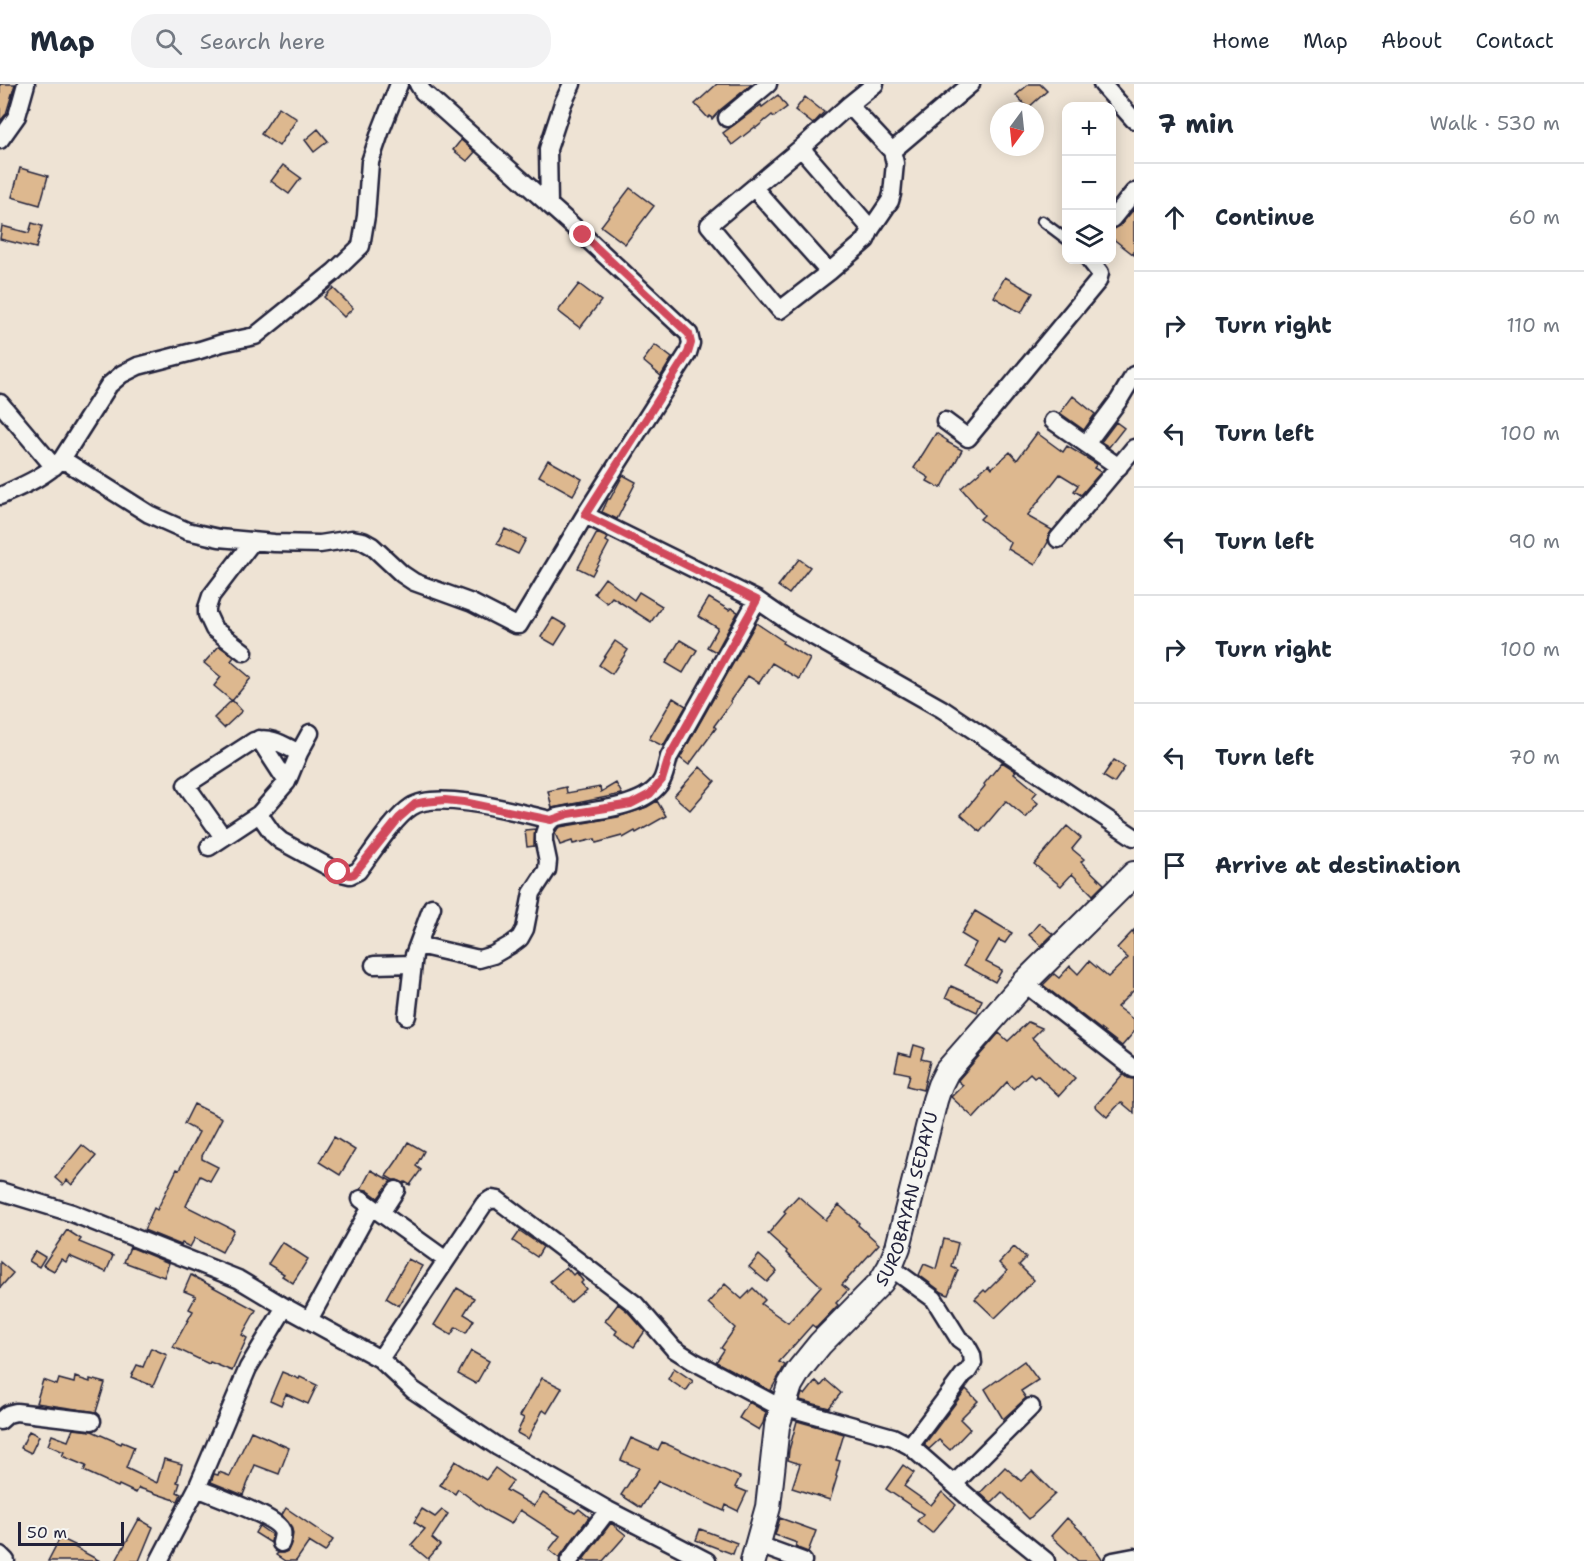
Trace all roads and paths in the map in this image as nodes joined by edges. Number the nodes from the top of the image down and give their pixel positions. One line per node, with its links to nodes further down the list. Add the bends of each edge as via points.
1 (26, 84): 12 (street, via 17,116)
2 (399, 84): 30 (street, via 370,162 361,246 255,336 138,366 122,374 109,385)
3 (418, 84): 17 (street)
4 (572, 84): 17 (street, via 548,149)
5 (768, 84): 10 (street)
6 (875, 84): 9 (street)
7 (971, 84): 14 (street)
8 (1102, 84): 11 (street)
9 (849, 105): 13 (street); 14 (street)
10 (727, 118)
11 (1134, 120)
12 (0, 140)
13 (801, 148): 15 (street); 20 (street)
14 (892, 152): 20 (street, via 892,194)
15 (754, 188): 23 (street); 23 (street, via 709,225 780,310)
16 (1134, 192): 18 (street)
17 (549, 205): 33 (street, via 689,334 691,343)
18 (1116, 214)
19 (1042, 221): 21 (lane)
20 (871, 229): 23 (street, via 866,240)
21 (1062, 236)
22 (1093, 264): 26 (street, via 1100,273 1098,281 968,438)
23 (829, 272)
24 (1134, 375): 28 (street)
25 (0, 403): 30 (street)
26 (945, 421)
27 (1053, 422): 28 (street)
28 (1086, 444): 31 (street)
29 (1134, 448): 31 (street)
30 (58, 463): 32 (street, via 44,475); 35 (street, via 187,531)
31 (1119, 467): 34 (street)
32 (0, 496)
33 (585, 515): 35 (street, via 519,625 414,582 363,542); 36 (street)
34 (1058, 539)
35 (253, 541): 37 (street, via 211,596 207,608 214,630)
36 (757, 600): 43 (street, via 669,757 662,780 650,794 631,804); 44 (street, via 942,709)
37 (244, 652)
38 (310, 733): 40 (street)
39 (259, 739): 40 (street, via 270,739); 41 (street); 42 (street, via 186,785 216,842)
40 (299, 753): 41 (street)
41 (287, 782): 42 (street)
42 (259, 814): 43 (street, via 281,841 350,875 358,871 399,818 415,804 464,802)
43 (551, 820): 47 (street, via 544,834 547,870 532,893 520,938 479,959)
44 (1134, 837)
45 (1134, 874): 50 (main road, SUROBAYAN SEDAYU)
46 (432, 907): 47 (street)
47 (418, 945): 48 (street)
48 (413, 964): 49 (street); 51 (street)
49 (374, 965)
50 (1024, 982): 52 (street); 57 (main road, SUROBAYAN SEDAYU, via 947,1071 940,1085)
51 (407, 1016)
52 (1134, 1070)
53 (396, 1190): 55 (street)
54 (0, 1191): 58 (street, via 72,1214 238,1279)
55 (370, 1209): 56 (street); 59 (street)
56 (446, 1260): 60 (street); 61 (street, via 484,1203 498,1200 635,1304 674,1349)
57 (890, 1267): 61 (main road, SUROBAYAN SEDAYU, via 881,1282 799,1370); 65 (street, via 934,1299 973,1359 972,1366)
58 (285, 1307): 59 (street); 67 (street, via 248,1368)
59 (309, 1320): 60 (street)
60 (380, 1359): 68 (street, via 413,1390 489,1441)
61 (783, 1406): 65 (street, via 893,1437); 70 (main road, SUROBAYAN SEDAYU, via 768,1507)
62 (1031, 1407): 66 (street)
63 (92, 1420): 64 (street, via 16,1412)
64 (0, 1421)
65 (910, 1446): 66 (street)
66 (954, 1485): 78 (street)
67 (197, 1488): 69 (street, via 276,1524 283,1535); 74 (street)
68 (608, 1509): 75 (street); 76 (street)
69 (281, 1543)
70 (756, 1553): 77 (street)
71 (0, 1555): 73 (street)
72 (1134, 1557): 79 (street)
73 (6, 1561)
74 (159, 1561)
75 (569, 1561)
76 (707, 1561)
77 (803, 1561)
78 (1046, 1561)
79 (1113, 1561)

